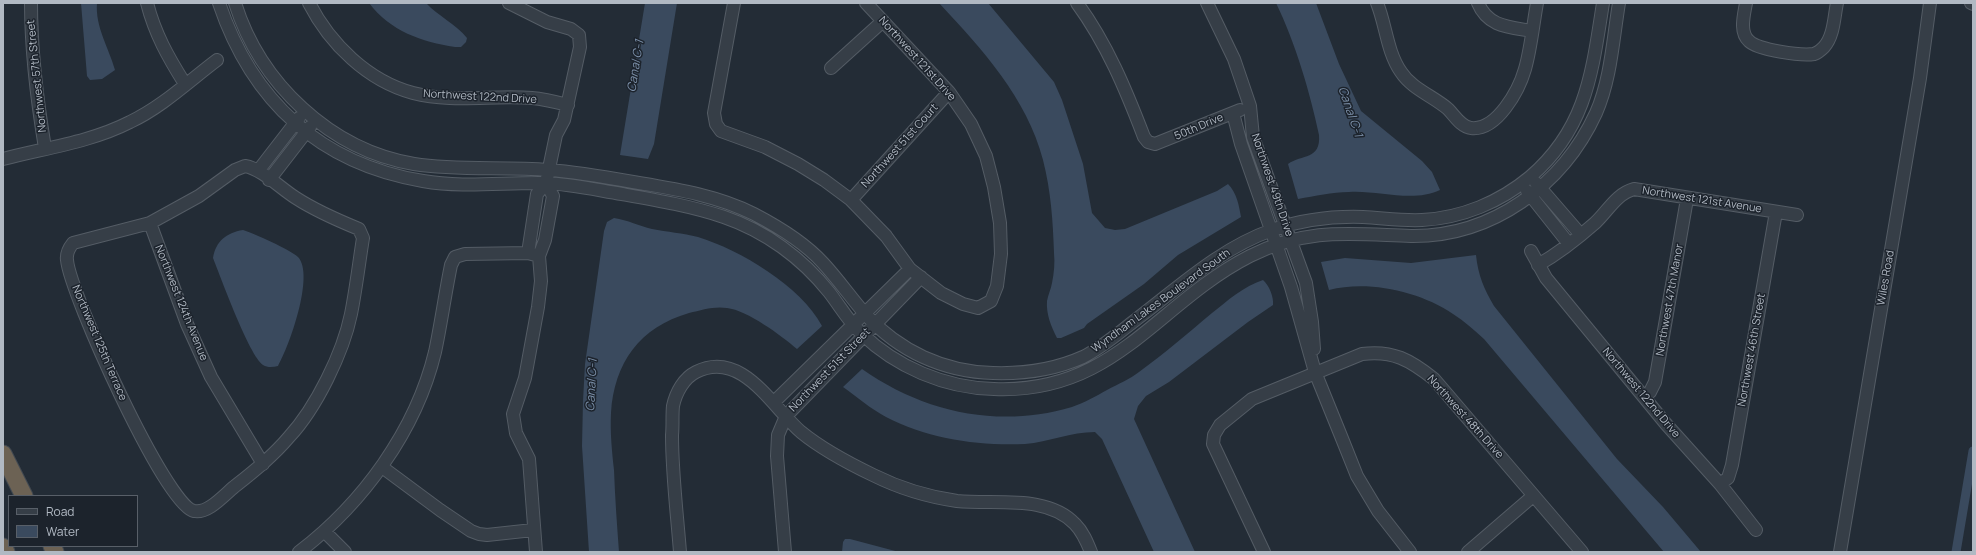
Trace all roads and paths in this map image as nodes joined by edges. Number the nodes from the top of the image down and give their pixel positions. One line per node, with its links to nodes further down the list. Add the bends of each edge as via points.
1 (31, 3): 32 (street, Northwest 57th Street, via 31,40)
2 (147, 3): 23 (street, via 153,26 167,56)
3 (219, 3): 30 (street, Wyndham Lakes Boulevard South, via 228,29 250,71)
4 (234, 3): 27 (street, Wyndham Lakes Boulevard South, via 253,45 271,74)
5 (310, 3): 25 (street, Northwest 122nd Drive, via 318,19 338,46 362,67 412,93 439,97 532,98)
6 (509, 3): 25 (street, via 547,22 571,29 579,35 580,47)
7 (734, 3): 42 (street, via 714,113 716,124 721,131 798,164)
8 (866, 3): 19 (street, Northwest 121st Drive)
9 (1077, 3): 28 (street, 50th Drive, via 1093,25 1117,71 1148,142 1155,144 1169,140)
10 (1207, 3): 26 (street, Northwest 49th Drive, via 1234,59)
11 (1377, 3): 20 (street, via 1400,72 1412,85 1470,128 1483,127 1509,104 1525,70)
12 (1478, 3): 20 (street, via 1487,18 1503,26)
13 (1537, 3): 20 (street)
14 (1603, 3): 37 (street, Wyndham Lakes Boulevard South, via 1592,72 1579,112 1558,147)
15 (1619, 3): 39 (street, Wyndham Lakes Boulevard South, via 1608,74 1597,111 1582,140 1560,169)
16 (1746, 3): 17 (street, via 1743,31 1748,41 1758,48 1803,54 1816,54 1825,47 1832,34)
17 (1837, 3)
18 (1930, 3): 88 (street, Wiles Road)
19 (883, 21): 22 (street); 24 (street, Northwest 121st Drive)
20 (1532, 31)
21 (217, 60): 23 (street)
22 (831, 68)
23 (185, 84): 32 (street, via 162,103 130,122 94,137)
24 (949, 92): 42 (street, Northwest 51st Court); 56 (street, Northwest 121st Drive, via 971,124 986,156 994,187 1000,223 1001,254 997,286 991,301 978,308 941,293)
25 (568, 104): 34 (street, via 556,136)
26 (1250, 106): 28 (street, 50th Drive); 46 (street, Northwest 49th Drive, via 1253,137)
27 (303, 110): 29 (street, Wyndham Lakes Boulevard South); 30 (street)
28 (1233, 113): 47 (street, Northwest 49th Drive)
29 (314, 120): 31 (street); 34 (street, Wyndham Lakes Boulevard South, via 367,150 414,164 449,168)
30 (295, 125): 31 (street, Wyndham Lakes Boulevard South); 35 (street)
31 (307, 133): 36 (street); 38 (street, Wyndham Lakes Boulevard South, via 367,166 427,182)
32 (45, 148): 33 (street)
33 (3, 159)
34 (549, 170): 38 (street); 57 (street, Wyndham Lakes Boulevard South, via 699,194 750,212 802,244 822,262)
35 (258, 171): 36 (street); 45 (street, via 254,167 245,166 234,170 199,196)
36 (270, 180): 68 (street, via 326,216 359,229 363,238 352,308 339,354 315,401 290,436)
37 (1526, 180): 39 (street); 40 (street); 46 (street, Wyndham Lakes Boulevard South, via 1504,196 1483,206 1434,219 1405,221 1341,217)
38 (546, 183): 53 (street, via 553,196 545,240); 58 (street, Wyndham Lakes Boulevard South, via 653,199 727,218 766,237 799,262 828,291)
39 (1541, 188): 40 (street, Wyndham Lakes Boulevard South); 48 (street)
40 (1531, 196): 49 (street, Wyndham Lakes Boulevard South, via 1487,222 1451,232 1411,236 1344,232); 50 (street)
41 (1687, 199): 43 (street, Northwest 121st Avenue); 48 (street, Northwest 121st Avenue, via 1634,189 1626,191); 64 (street, Northwest 47th Manor, via 1655,382 1650,392)
42 (851, 200): 55 (street, via 886,236)
43 (1776, 212): 44 (street, Northwest 121st Avenue); 70 (street, Northwest 46th Street, via 1732,465 1728,478)
44 (1796, 215)
45 (150, 223): 68 (street, Northwest 124th Avenue, via 187,324 211,377); 68 (street, Northwest 125th Terrace, via 73,243 68,250 67,261 81,306 112,381 150,453 184,507 194,511 206,509)
46 (1286, 226): 47 (street, Wyndham Lakes Boulevard South); 49 (street, Northwest 49th Drive)
47 (1271, 230): 51 (street, Northwest 49th Drive); 59 (street, Wyndham Lakes Boulevard South, via 1228,251 1202,268 1086,356 1039,371 970,372 946,366 926,359 903,346)
48 (1581, 235): 50 (street, Northwest 121st Avenue)
49 (1291, 240): 51 (street, Wyndham Lakes Boulevard South); 62 (street, Northwest 49th Drive, via 1306,283)
50 (1570, 244): 54 (street, Northwest 121st Avenue)
51 (1276, 245): 60 (street, Wyndham Lakes Boulevard South, via 1214,278 1123,350 1101,364 1056,383 995,390 950,383 905,365); 62 (street, Northwest 49th Drive)
52 (1531, 251): 54 (street, Northwest 122nd Drive)
53 (534, 254): 69 (street, via 465,254 455,257 450,265 435,353 400,439); 73 (street, via 541,281 532,345 514,414 516,433 529,459)
54 (1538, 265): 64 (street, Northwest 122nd Drive)
55 (910, 269): 56 (street); 57 (street, Northwest 51st Street)
56 (921, 277): 59 (street, Northwest 51st Street)
57 (864, 312): 58 (street, Northwest 51st Street); 59 (street, Wyndham Lakes Boulevard South)
58 (852, 324): 60 (street, Wyndham Lakes Boulevard South); 61 (street, Northwest 51st Street)
59 (875, 324): 60 (street, Northwest 51st Street)
60 (864, 336): 63 (street, Northwest 51st Street)
61 (812, 364): 63 (street); 65 (street, Northwest 51st Street)
62 (1316, 372): 72 (street, Northwest 48th Drive, via 1362,354 1377,352 1414,364 1434,379); 84 (street, Northwest 48th Drive, via 1252,399 1220,425 1214,435 1213,444); 85 (street, Northwest 49th Drive, via 1357,476 1378,511)
63 (825, 375): 66 (street, Northwest 51st Street)
64 (1644, 396): 70 (street, Northwest 122nd Drive)
65 (774, 402): 66 (street); 81 (street, via 744,374 726,367 710,367 696,372 684,381 678,392 673,415 672,453)
66 (786, 416): 82 (street, Northwest 51st Street, via 778,435 777,456); 83 (street, via 800,431 837,457 895,485 956,500 1038,504 1054,508 1077,525)
67 (3, 454): 71 (highway)
68 (263, 464)
69 (382, 467): 73 (street, via 471,531 487,535); 75 (street)
70 (1720, 484): 74 (street, Northwest 122nd Drive)
71 (24, 495)
72 (1534, 496): 86 (street); 87 (street, Northwest 48th Drive)
73 (533, 530): 80 (street)
74 (1756, 530)
75 (325, 532): 78 (street); 79 (street)
76 (3, 547): 77 (highway)
77 (6, 552)
78 (299, 552)
79 (345, 552)
80 (536, 552)
81 (680, 552)
82 (784, 552)
83 (1091, 552)
84 (1264, 552)
85 (1410, 552)
86 (1468, 552)
87 (1582, 552)
88 (1840, 552)

